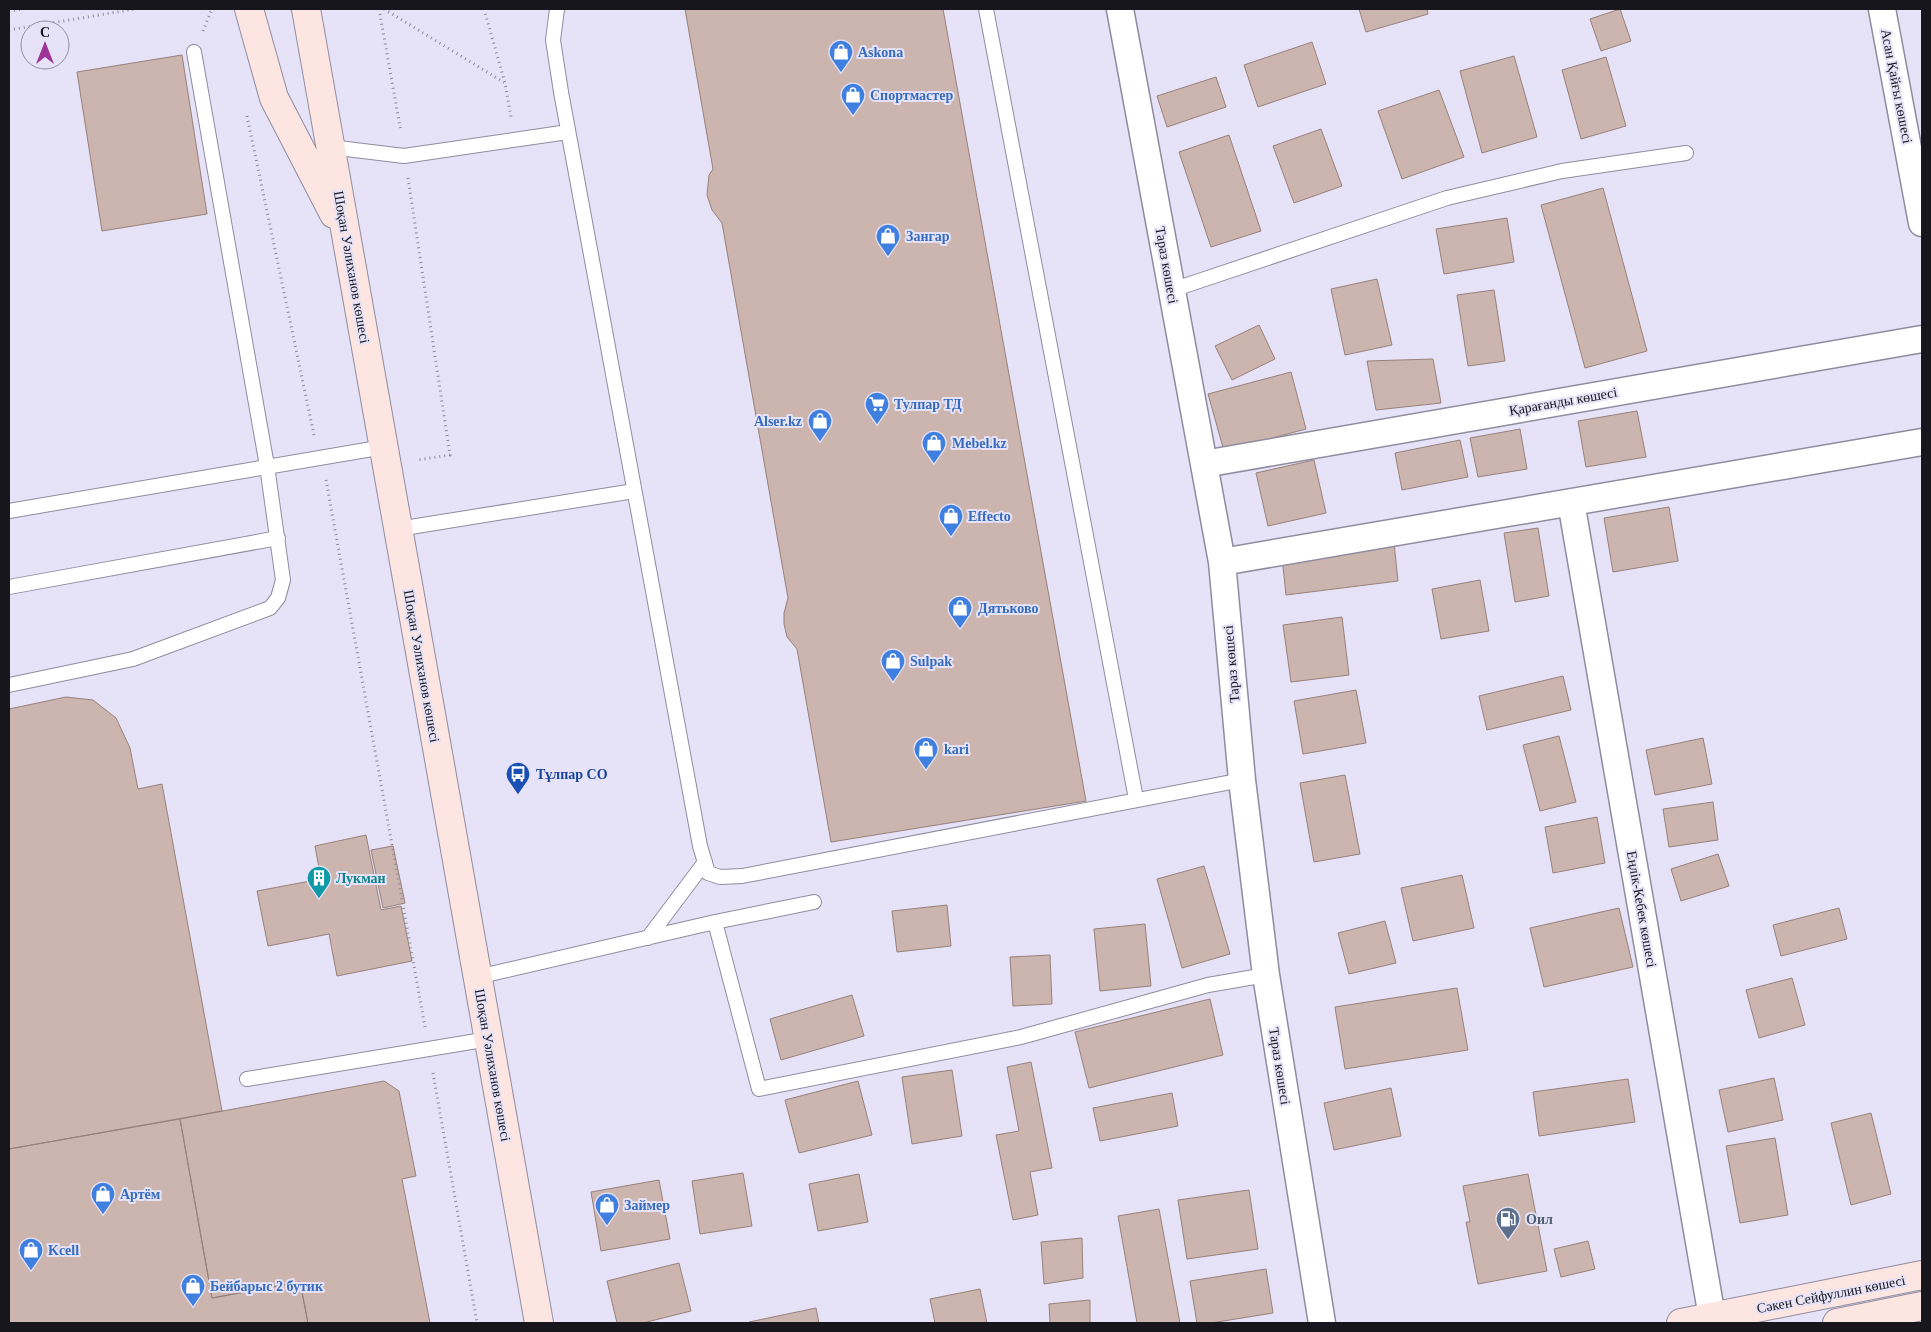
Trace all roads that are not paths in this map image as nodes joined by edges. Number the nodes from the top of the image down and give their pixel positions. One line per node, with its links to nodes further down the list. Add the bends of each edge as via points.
1 (249, 9): 12 (main road, via 274,98)
2 (306, 9): 9 (main road, Шоқан Уәлиханов көшесі)
3 (557, 9): 8 (lane, via 553,40)
4 (986, 9): 28 (lane)
5 (1120, 9): 13 (street, Тараз көшесі)
6 (1882, 9): 11 (street, Асан Қайғы көшесі)
7 (194, 52): 18 (lane)
8 (568, 132): 9 (lane, via 404,156); 19 (lane)
9 (330, 147): 12 (main road, Шоқан Уәлиханов көшесі)
10 (1686, 153): 13 (lane, via 1562,171 1447,198)
11 (1922, 222)
12 (346, 238): 16 (main road, Шоқан Уәлиханов көшесі)
13 (1172, 290): 17 (street, Тараз көшесі)
14 (1922, 339): 17 (street, Қарағанды көшесі)
15 (1922, 442): 20 (street)
16 (384, 447): 18 (lane); 22 (main road, Шоқан Уәлиханов көшесі)
17 (1204, 464): 24 (street, Тараз көшесі)
18 (267, 466): 21 (lane); 23 (lane)
19 (634, 491): 22 (lane); 29 (lane)
20 (1571, 502): 24 (street); 39 (street, Еңлік-Кебек көшесі)
21 (9, 511)
22 (398, 529): 34 (main road, Шоқан Уәлиханов көшесі)
23 (278, 538): 25 (lane); 26 (lane, via 283,580 278,598 270,608 133,659)
24 (1222, 562): 27 (street, Тараз көшесі)
25 (9, 587)
26 (9, 685)
27 (1242, 780): 28 (lane); 33 (street, Тараз көшесі)
28 (1136, 799): 29 (lane, via 742,876 720,877 708,873)
29 (705, 862): 32 (lane)
30 (814, 902): 31 (lane)
31 (715, 922): 32 (lane); 33 (lane, via 759,1089 1020,1037 1208,985)
32 (648, 938): 34 (lane)
33 (1266, 975): 41 (street, Тараз көшесі)
34 (478, 977): 35 (main road, Шоқан Уәлиханов көшесі)
35 (489, 1039): 36 (lane); 40 (main road, Шоқан Уәлиханов көшесі)
36 (247, 1079)
37 (1922, 1275): 39 (main road, Сәкен Сейфуллин көшесі)
38 (1922, 1306): 43 (main road)
39 (1712, 1317): 42 (main road, Сәкен Сейфуллин көшесі)
40 (539, 1323)
41 (1322, 1323)
42 (1681, 1323)
43 (1837, 1323)

